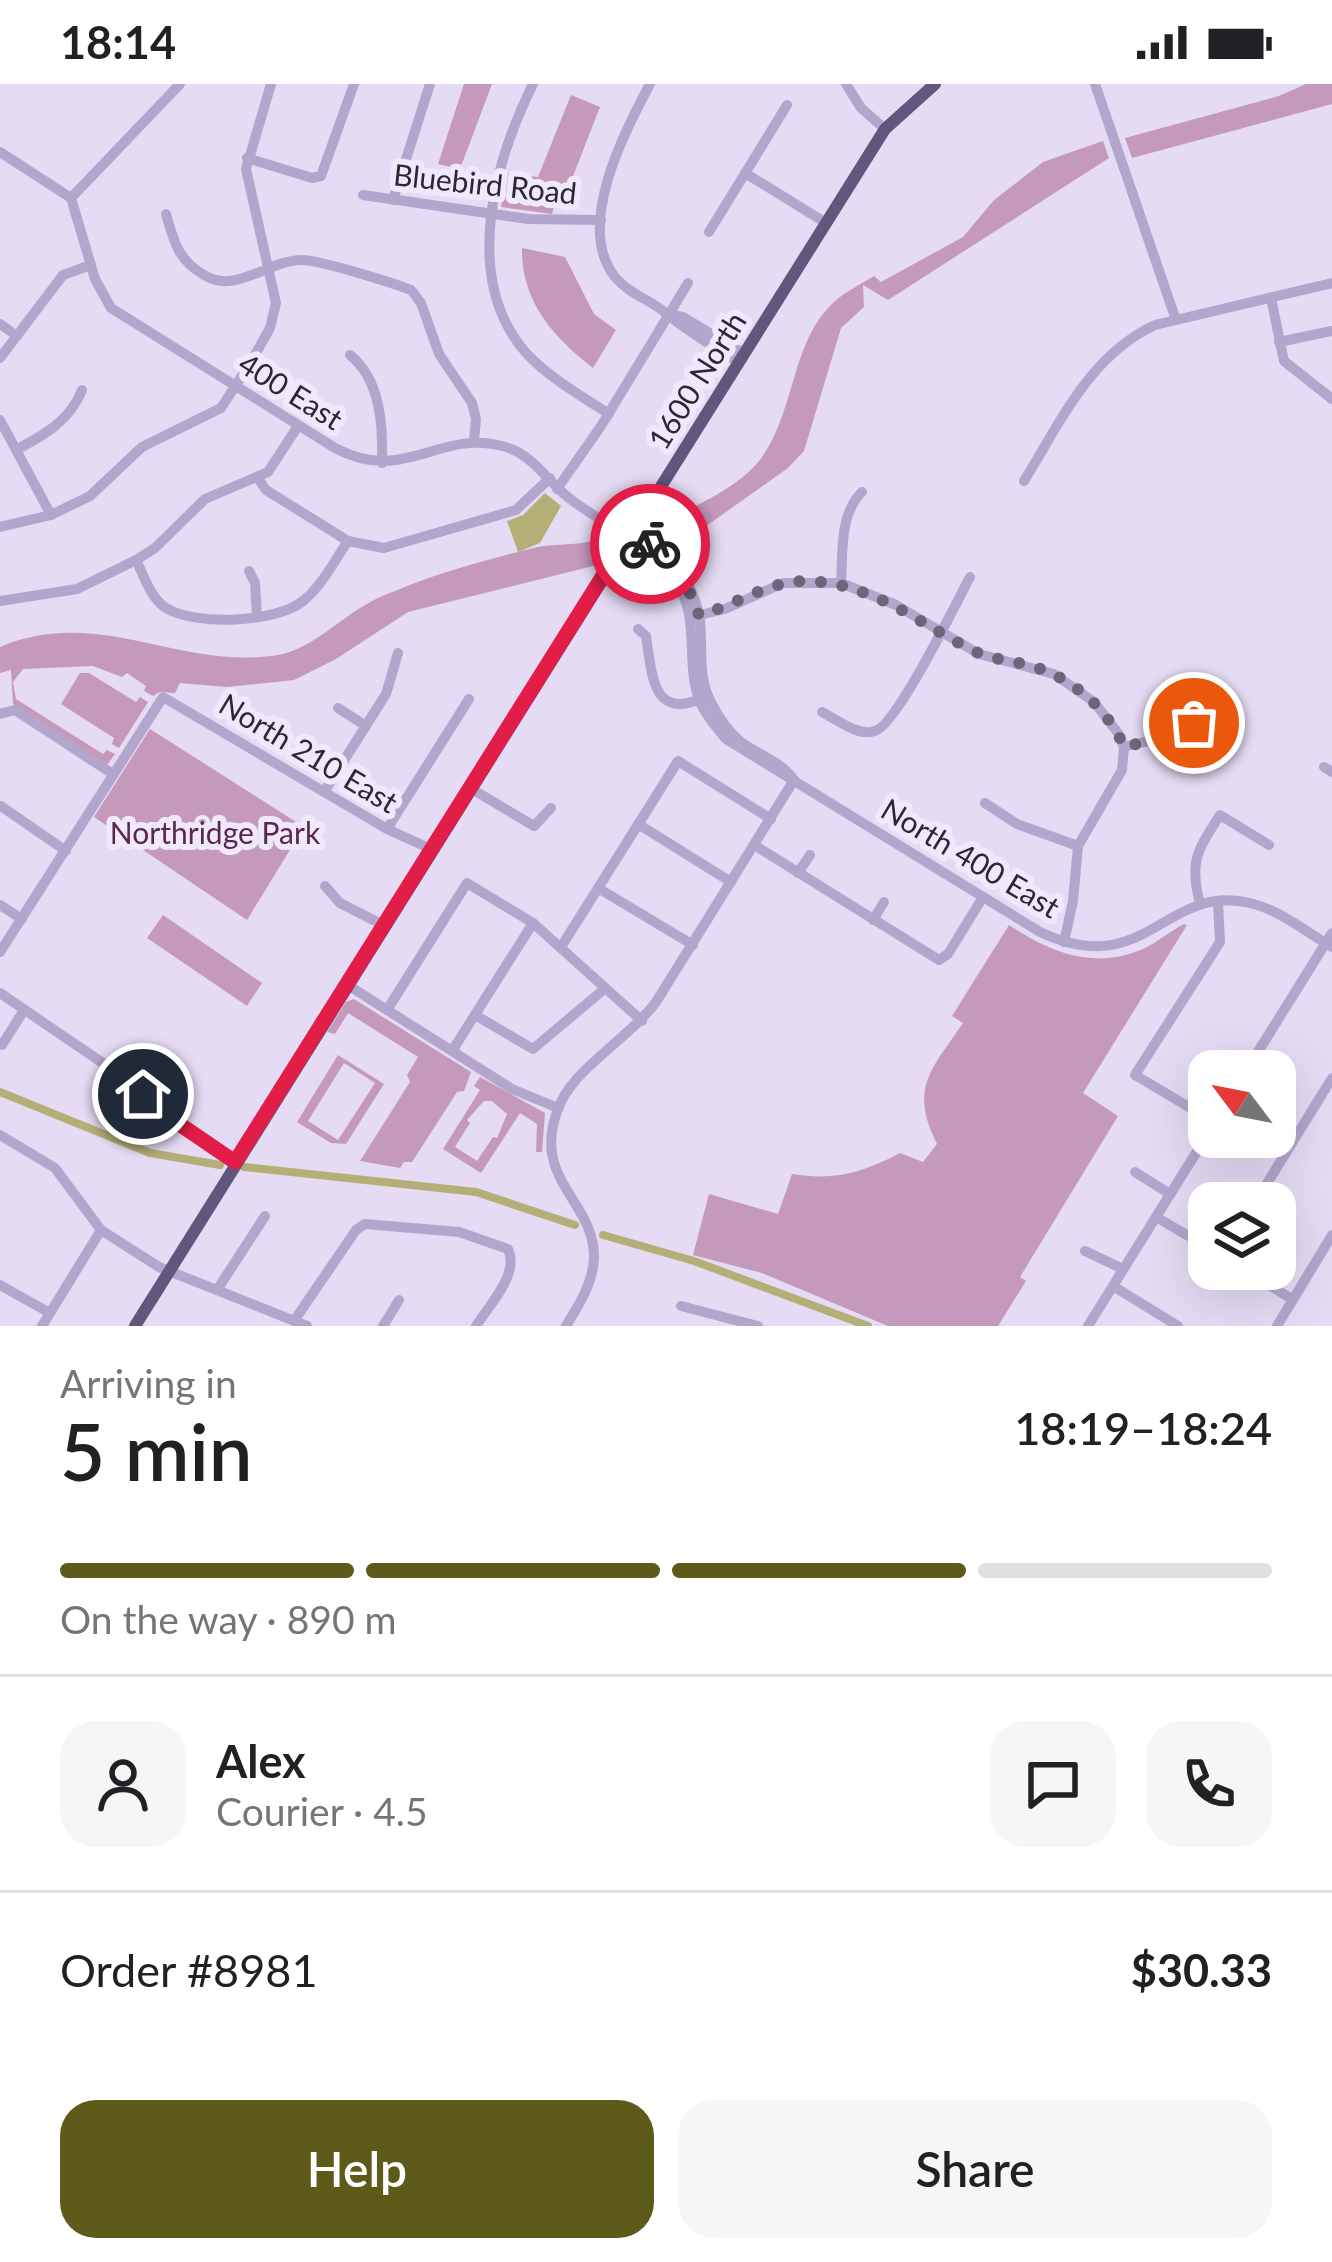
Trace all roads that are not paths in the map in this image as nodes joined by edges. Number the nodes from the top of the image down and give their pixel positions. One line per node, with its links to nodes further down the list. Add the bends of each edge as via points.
1 (180, 84): 16 (street)
2 (271, 84): 13 (street)
3 (354, 84): 13 (street, via 318,178)
4 (430, 84): 17 (street)
5 (533, 84): 18 (street, via 507,146)
6 (846, 84): 11 (street)
7 (935, 84): 11 (main road, 1600 North)
8 (1095, 84): 29 (street)
9 (648, 85): 20 (street, via 616,158)
10 (787, 105): 14 (street)
11 (886, 129): 21 (main road, 1600 North)
12 (0, 152): 16 (street)
13 (247, 158): 24 (street)
14 (746, 173): 21 (street); 22 (street)
15 (363, 195): 17 (street, Bluebird Road)
16 (71, 198): 23 (street, 400 East)
17 (393, 200): 18 (street, Bluebird Road)
18 (494, 212): 20 (street, Bluebird Road); 40 (street, via 488,274 511,333 542,367)
19 (166, 214): 24 (street, via 178,254 215,282)
20 (601, 220): 28 (street, via 612,274)
21 (826, 224): 35 (main road, 1600 North)
22 (710, 232)
23 (91, 265): 32 (street, via 63,274); 37 (street, 400 East, via 120,317)
24 (270, 268): 37 (street, via 274,314); 43 (street, via 302,260 411,290 472,403)
25 (688, 283): 28 (street)
26 (1332, 284): 27 (street)
27 (1271, 298): 29 (street); 33 (street)
28 (668, 314): 35 (street); 40 (street)
29 (1176, 320): 47 (street, via 1132,335 1098,366)
30 (0, 324): 32 (street)
31 (1332, 331): 33 (street)
32 (17, 336): 36 (street)
33 (1279, 343): 39 (street, via 1289,369)
34 (350, 355): 45 (street, via 379,408)
35 (741, 357): 52 (main road, 1600 North)
36 (0, 358)
37 (235, 387): 42 (street, 400 East); 50 (street, via 214,413 151,442 90,496)
38 (82, 390): 44 (street, via 52,430)
39 (1332, 399)
40 (609, 414): 48 (street)
41 (0, 420): 44 (street)
42 (298, 426): 45 (street, 400 East, via 344,453); 46 (street)
43 (474, 441): 45 (street); 48 (street, via 512,449)
44 (16, 450): 50 (street)
45 (382, 463)
46 (258, 478): 53 (street); 54 (street, via 195,505)
47 (1024, 482)
48 (554, 483): 52 (street); 53 (street, via 509,513 384,548)
49 (862, 492): 57 (street, via 847,515)
50 (51, 515): 51 (street)
51 (0, 526)
52 (628, 536): 59 (street, via 676,581); 74 (main road, 1600 North)
53 (348, 541): 60 (street, via 301,604)
54 (136, 560): 58 (street, via 77,589); 60 (street, via 167,609 214,620)
55 (249, 571): 60 (street)
56 (970, 577): 62 (street)
57 (841, 583): 59 (street, via 782,584); 62 (street)
58 (0, 602)
59 (695, 616): 64 (street)
60 (257, 617)
61 (638, 629): 64 (street, via 655,690 685,706)
62 (940, 632): 68 (street, via 877,731); 71 (street, via 980,654 1054,674 1094,702)
63 (398, 653): 70 (street)
64 (703, 698): 73 (street, via 726,740)
65 (470, 699): 81 (street)
66 (338, 708): 70 (street)
67 (1216, 711): 71 (street, via 1172,735)
68 (822, 712)
69 (0, 714): 72 (street, via 15,710)
70 (366, 726): 75 (street)
71 (1124, 747): 84 (street, via 1121,773)
72 (113, 774): 75 (street, North 210 East, via 163,697); 86 (street)
73 (794, 780): 79 (street); 92 (street, North 400 East)
74 (470, 788): 78 (street, via 534,826); 85 (main road, 1600 North)
75 (324, 792): 81 (street, North 210 East)
76 (985, 803): 84 (street)
77 (2, 806): 86 (street)
78 (551, 808)
79 (771, 819): 80 (street, via 678,761); 82 (street)
80 (638, 824): 89 (street); 91 (street)
81 (387, 829): 85 (street, North 210 East)
82 (754, 845): 88 (street); 89 (street)
83 (1269, 845): 95 (street, via 1220,815 1196,854)
84 (1078, 846): 102 (street)
85 (431, 849): 100 (main road, 1600 North)
86 (66, 850): 97 (street)
87 (810, 855): 88 (street)
88 (798, 873): 98 (street)
89 (731, 882): 103 (street)
90 (325, 886): 100 (street)
91 (598, 888): 103 (street); 104 (street)
92 (983, 897): 98 (street, via 939,960); 102 (street, North 400 East)
93 (884, 902): 98 (street)
94 (1218, 902): 95 (street, North 400 East); 101 (street, North 400 East, via 1270,909); 117 (street, via 1220,943 1136,1075)
95 (1200, 904): 102 (street, North 400 East, via 1129,942)
96 (0, 905): 97 (street)
97 (22, 919): 105 (street)
98 (873, 920)
99 (533, 923): 104 (street); 110 (street, via 467,883); 111 (street)
100 (383, 925): 106 (main road, 1600 North)
101 (1330, 941): 114 (street)
102 (1064, 942)
103 (693, 945): 112 (street)
104 (561, 947): 107 (street)
105 (0, 952)
106 (346, 985): 110 (street); 121 (main road, 1600 North)
107 (603, 990): 111 (street, via 533,1049); 112 (street)
108 (0, 993): 109 (street)
109 (24, 1010): 113 (street); 121 (street)
110 (387, 1010): 115 (street)
111 (475, 1015): 115 (street)
112 (642, 1021): 118 (street, via 578,1077)
113 (2, 1045)
114 (1260, 1050)
115 (452, 1052): 118 (street)
116 (1332, 1078): 123 (street)
117 (1188, 1106)
118 (558, 1108): 149 (street, via 552,1157 593,1248 592,1272)
119 (0, 1135): 127 (street, via 55,1168)
120 (1193, 1158): 124 (street)
121 (235, 1162): 132 (main road, 1600 North)
122 (1135, 1172): 124 (street)
123 (1268, 1182)
124 (1170, 1195): 126 (street)
125 (265, 1216): 135 (street)
126 (1156, 1217): 129 (street); 131 (street)
127 (101, 1230): 132 (street); 141 (street)
128 (1332, 1234): 137 (street)
129 (1188, 1236)
130 (1084, 1252): 131 (street)
131 (1123, 1269): 134 (street)
132 (168, 1271): 135 (street); 145 (main road, 1600 North)
133 (0, 1285): 141 (street)
134 (1113, 1286): 151 (street); 152 (street)
135 (217, 1289): 140 (street)
136 (1277, 1290): 137 (street)
137 (1292, 1299): 153 (street)
138 (399, 1300): 147 (street)
139 (681, 1306): 142 (street)
140 (268, 1310): 143 (street); 146 (street)
141 (50, 1313): 144 (street)
142 (734, 1322): 150 (street)
143 (301, 1324): 148 (street, via 360,1226 458,1232 508,1249 512,1270)
144 (42, 1326)
145 (134, 1326)
146 (258, 1326)
147 (383, 1326)
148 (476, 1326)
149 (566, 1326)
150 (758, 1326)
151 (1088, 1326)
152 (1178, 1326)
153 (1277, 1326)

